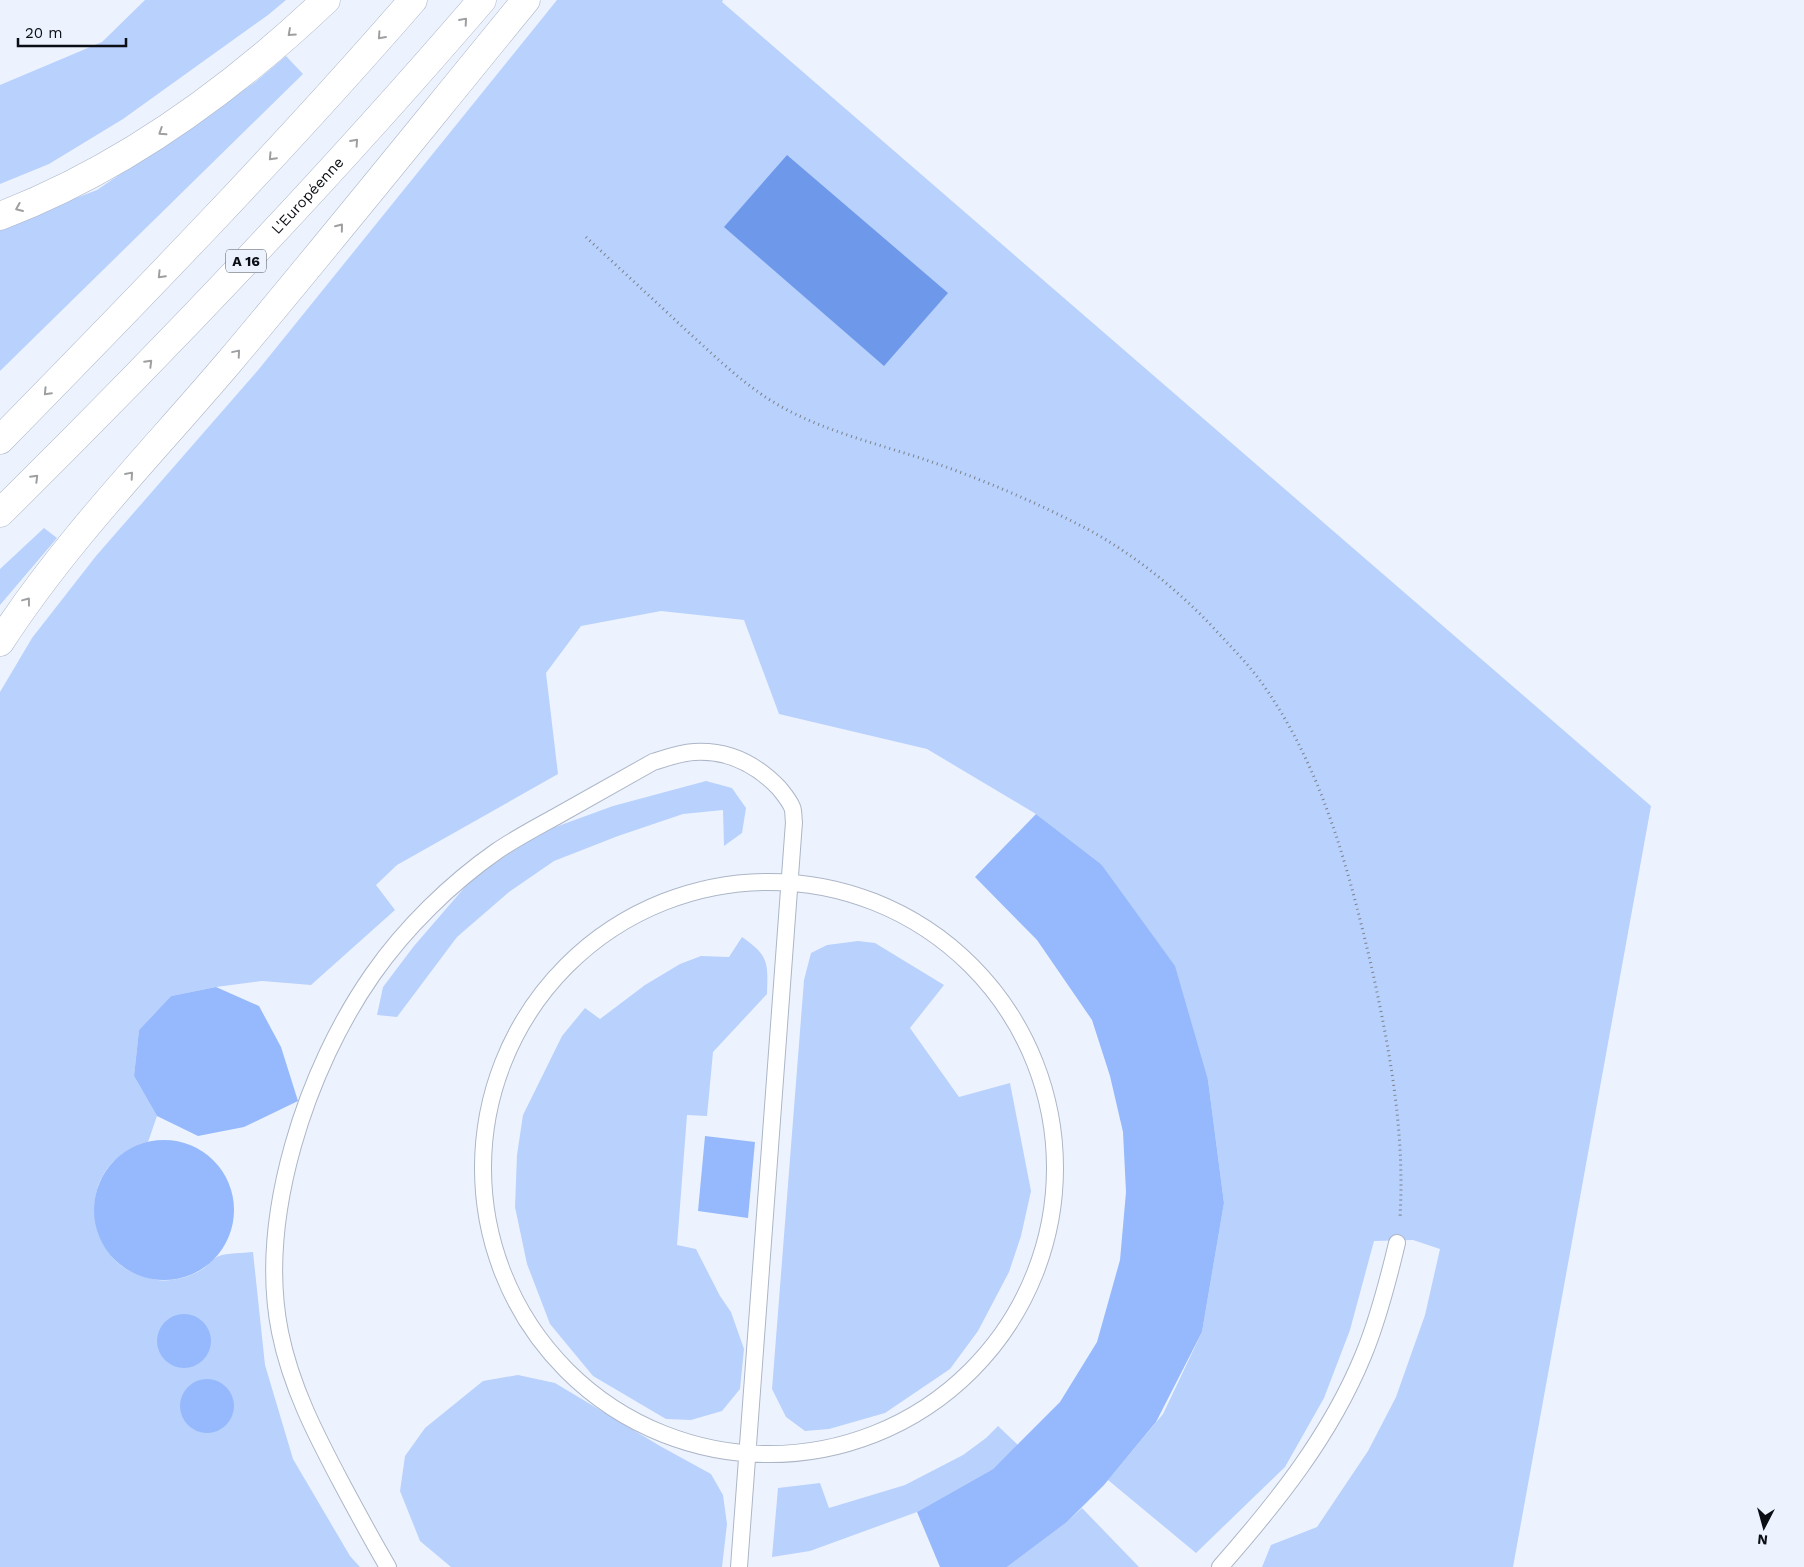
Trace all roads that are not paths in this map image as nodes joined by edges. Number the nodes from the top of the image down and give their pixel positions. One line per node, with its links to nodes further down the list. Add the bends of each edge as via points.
1 (326, 0): 5 (highway, one-way to 5, via 263,58 164,131 105,166)
2 (413, 0): 6 (highway, one-way to 6, via 184,251)
3 (482, 0): 7 (highway, L'Européenne / A 16, one-way to 3, via 208,302)
4 (526, 0): 8 (highway, one-way to 4, via 58,561 229,362)
5 (0, 216)
6 (0, 440)
7 (0, 513)
8 (0, 642)
9 (791, 883): 11 (lane); 11 (lane, via 852,894 909,918 960,954 982,976 1014,1020 1043,1083 1055,1144 1054,1205 1039,1266 1012,1321 994,1346 950,1390 925,1409 870,1437 810,1452); 11 (lane, via 729,885 669,900 640,912 588,946 544,990 526,1015 499,1071 484,1139 483,1193 496,1254 506,1283 537,1337 579,1383 630,1418 694,1444); 12 (lane, via 794,822 792,806 784,793 753,765 735,757 716,753 675,754 653,762 496,852 417,921 374,973 353,1005 318,1075 290,1154 277,1218 276,1299 280,1331 301,1402)
10 (1397, 1243): 14 (lane, via 1373,1330 1338,1408 1296,1475)
11 (748, 1454): 13 (lane)
12 (388, 1567)
13 (739, 1567)
14 (1220, 1567)

